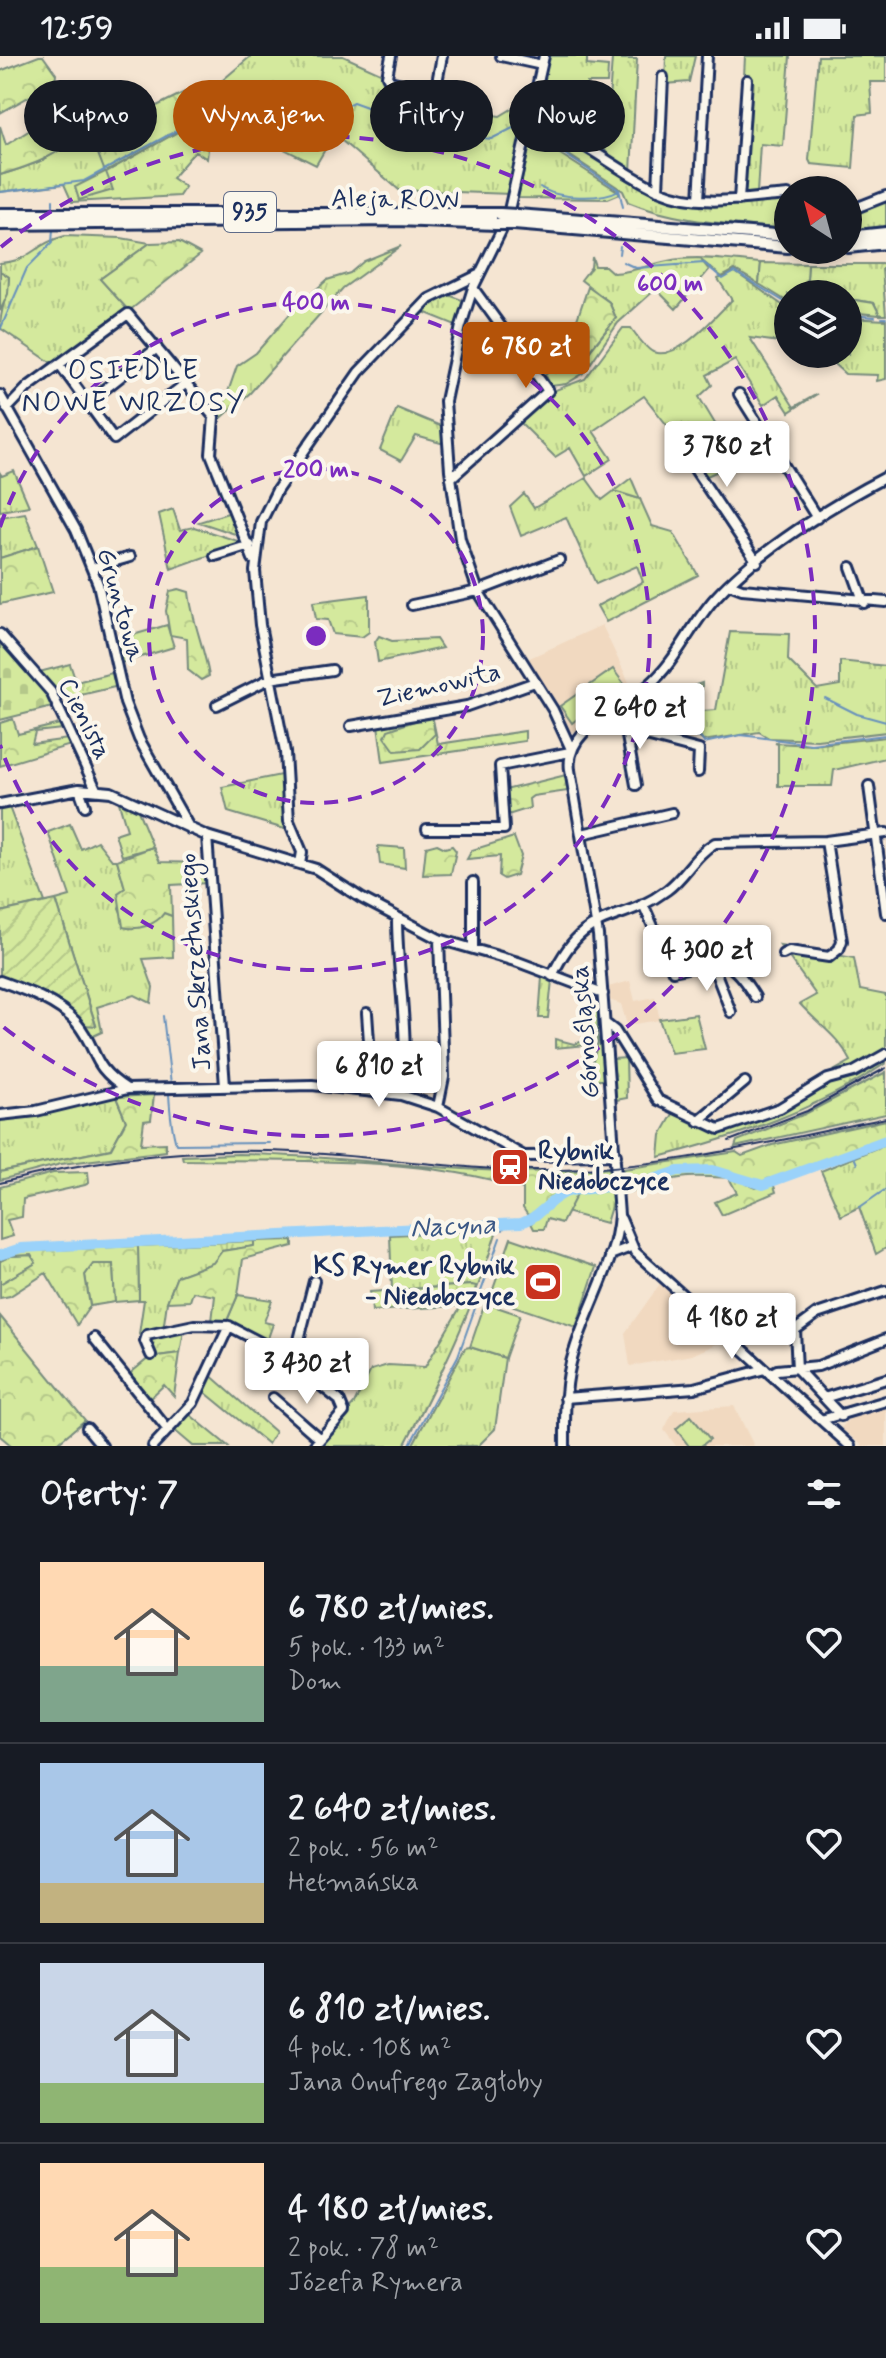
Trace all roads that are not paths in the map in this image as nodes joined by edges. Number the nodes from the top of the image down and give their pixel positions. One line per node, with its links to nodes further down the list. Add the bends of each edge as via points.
1 (391, 56): 2 (street, via 390,81 435,93)
2 (442, 56)
3 (501, 56): 5 (street)
4 (707, 56): 14 (street)
5 (543, 60): 7 (street, Górnośląska)
6 (663, 77): 11 (street)
7 (539, 80)
8 (747, 80): 15 (street)
9 (523, 152): 27 (street, Górnośląska, via 507,219)
10 (593, 152): 11 (street)
11 (658, 190): 14 (street)
12 (774, 196): 15 (street)
13 (886, 196): 16 (street)
14 (699, 200): 15 (street)
15 (739, 200)
16 (862, 205)
17 (0, 214): 18 (main road, Aleja ROW / 935)
18 (498, 219): 19 (main road, Aleja ROW / 935, bridge); 20 (main road, Aleja ROW / 935)
19 (516, 220): 22 (main road, Aleja ROW / 935); 25 (main road, Aleja ROW / 935)
20 (0, 224)
21 (886, 233): 23 (main road)
22 (774, 235)
23 (862, 236)
24 (886, 243): 26 (main road)
25 (774, 246)
26 (862, 246)
27 (479, 274): 28 (street, Górnośląska); 47 (street, via 429,299 359,372 277,490 261,522)
28 (473, 288): 38 (street, Górnośląska, via 445,401); 38 (street, via 548,391)
29 (157, 348): 30 (street, via 128,314); 31 (street); 34 (street)
30 (60, 365): 34 (street); 35 (street)
31 (185, 384): 34 (street, via 114,439); 40 (street, via 214,417 211,454)
32 (739, 394): 39 (street)
33 (0, 395): 35 (street, Gruntowa)
34 (87, 403)
35 (7, 409): 46 (street, Gruntowa, via 63,503)
36 (675, 460): 44 (street, via 690,462)
37 (886, 477): 39 (street)
38 (451, 478): 49 (street, Górnośląska, via 461,543)
39 (817, 518): 44 (street)
40 (250, 545): 41 (street); 47 (street)
41 (215, 556)
42 (130, 557): 46 (street)
43 (559, 560): 49 (street)
44 (757, 562): 48 (street)
45 (851, 567): 51 (street)
46 (92, 568): 70 (street, Gruntowa, via 125,703 139,739)
47 (255, 571): 55 (street)
48 (729, 584): 51 (street); 58 (street, via 651,684)
49 (478, 591): 52 (street); 56 (street, Górnośląska)
50 (886, 602): 51 (street)
51 (864, 603)
52 (412, 605)
53 (0, 634): 66 (street, Cienista, via 44,681)
54 (332, 670): 55 (street)
55 (269, 679): 57 (street); 77 (street)
56 (535, 682): 59 (street, Ziemowita, via 467,706); 61 (street, Górnośląska)
57 (217, 705)
58 (597, 723): 60 (street); 61 (street)
59 (351, 726)
60 (626, 731): 62 (street, via 699,750); 63 (street)
61 (570, 750): 71 (street, via 500,766 504,829); 73 (street, Górnośląska)
62 (698, 772)
63 (636, 785)
64 (869, 786): 74 (street)
65 (79, 789): 66 (street); 67 (street); 68 (street)
66 (96, 789): 70 (street)
67 (0, 804)
68 (85, 806)
69 (672, 813): 73 (street)
70 (190, 829): 75 (street)
71 (427, 829)
72 (886, 833): 74 (street)
73 (582, 834): 82 (street, Górnośląska)
74 (875, 835): 76 (street); 80 (street)
75 (207, 836): 77 (street); 96 (street, Jana Skrzetuskiego)
76 (826, 841): 79 (street, via 715,843 700,852 677,882); 85 (street, via 839,949 829,957)
77 (300, 864): 81 (street)
78 (473, 882): 84 (street)
79 (643, 904): 82 (street); 86 (street, via 673,971)
80 (886, 913)
81 (397, 918): 83 (street); 99 (street, via 407,1025)
82 (596, 921): 87 (street, via 568,943); 89 (street, Górnośląska)
83 (439, 939): 84 (street); 100 (street, via 444,1064)
84 (473, 947): 87 (street)
85 (783, 954)
86 (712, 963): 90 (street, via 739,971); 91 (street)
87 (552, 976): 89 (street)
88 (0, 981): 97 (street, via 67,1014 97,1065)
89 (603, 994): 93 (street, Górnośląska)
90 (755, 997)
91 (731, 1012)
92 (367, 1013): 98 (street, via 370,1056)
93 (606, 1024): 102 (street, via 658,1100); 103 (street, Górnośląska)
94 (886, 1054): 102 (street, via 743,1123 719,1129)
95 (745, 1082): 102 (street)
96 (225, 1086): 97 (street); 98 (street, via 312,1085)
97 (127, 1089): 101 (street)
98 (365, 1091): 99 (street)
99 (401, 1095): 100 (street)
100 (438, 1107): 103 (street, via 524,1156)
101 (0, 1115)
102 (698, 1121)
103 (616, 1155): 104 (street, Górnośląska)
104 (619, 1215): 105 (street, Górnośląska); 106 (street)
105 (615, 1238): 106 (street); 107 (street, Górnośląska)
106 (631, 1247): 107 (street); 116 (street)
107 (610, 1255): 119 (street, Górnośląska, via 573,1354)
108 (314, 1281): 114 (street)
109 (886, 1291): 115 (street, via 797,1325)
110 (229, 1326): 113 (street, via 194,1325 147,1335); 114 (street); 126 (street, via 193,1403)
111 (94, 1338): 126 (street)
112 (886, 1339): 115 (street)
113 (151, 1355)
114 (298, 1362): 127 (street, via 339,1400 344,1412)
115 (797, 1369): 116 (street); 120 (street)
116 (768, 1371): 119 (street, via 694,1388); 123 (street)
117 (886, 1379): 120 (street)
118 (273, 1398): 127 (street)
119 (565, 1398): 130 (street, Górnośląska)
120 (824, 1398): 122 (street)
121 (886, 1401): 122 (street)
122 (839, 1417): 123 (street); 125 (street)
123 (821, 1420): 125 (street)
124 (87, 1428): 128 (street)
125 (831, 1429): 131 (street)
126 (168, 1430): 129 (street)
127 (317, 1442)
128 (102, 1446)
129 (153, 1446)
130 (565, 1446)
131 (850, 1446)

